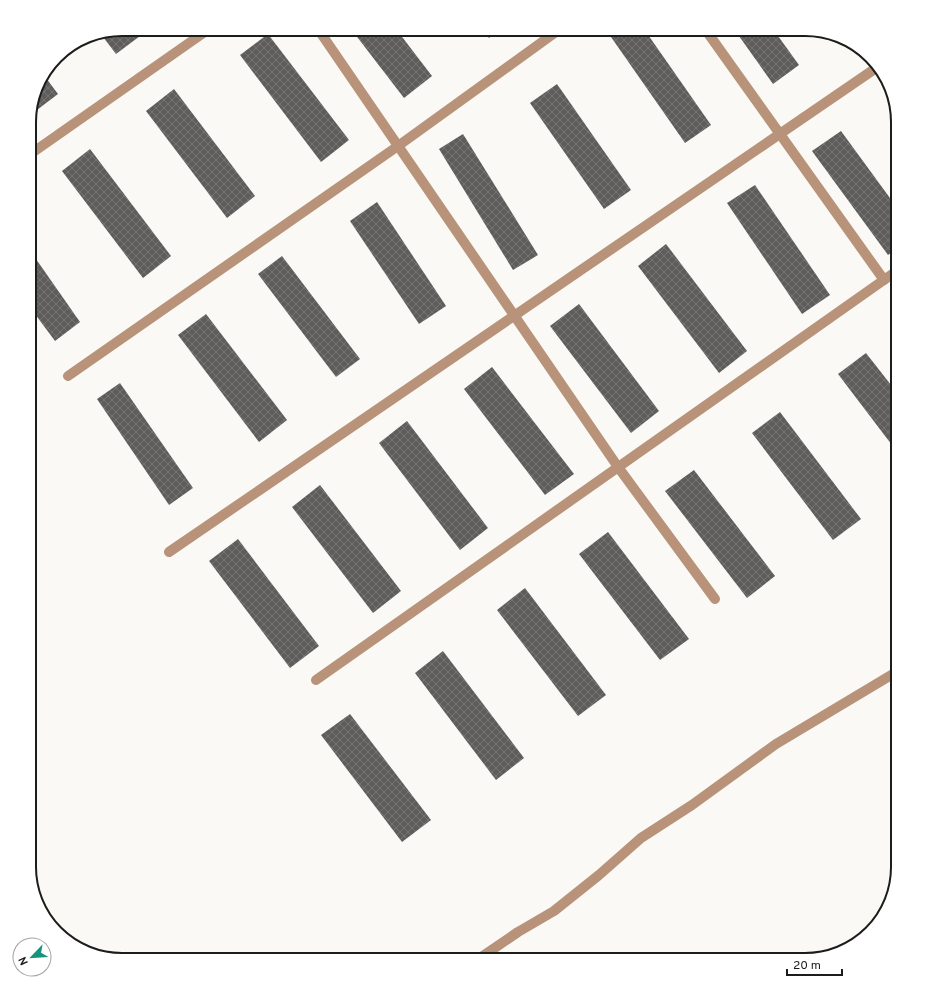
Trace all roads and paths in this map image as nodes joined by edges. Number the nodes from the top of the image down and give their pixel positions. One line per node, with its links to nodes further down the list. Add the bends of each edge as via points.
1 (199, 36): 8 (street)
2 (323, 36): 7 (street)
3 (550, 36): 7 (street)
4 (710, 36): 6 (street)
5 (874, 70): 6 (street)
6 (780, 134): 10 (street); 11 (street)
7 (398, 146): 11 (street); 12 (street)
8 (36, 150)
9 (891, 275): 10 (street)
10 (884, 280): 13 (street)
11 (514, 315): 13 (street); 14 (street)
12 (68, 376)
13 (618, 467): 15 (street); 17 (street)
14 (170, 552)
15 (715, 599)
16 (891, 675): 18 (street, via 776,744 692,805 641,838 554,911)
17 (316, 680)
18 (487, 953)

